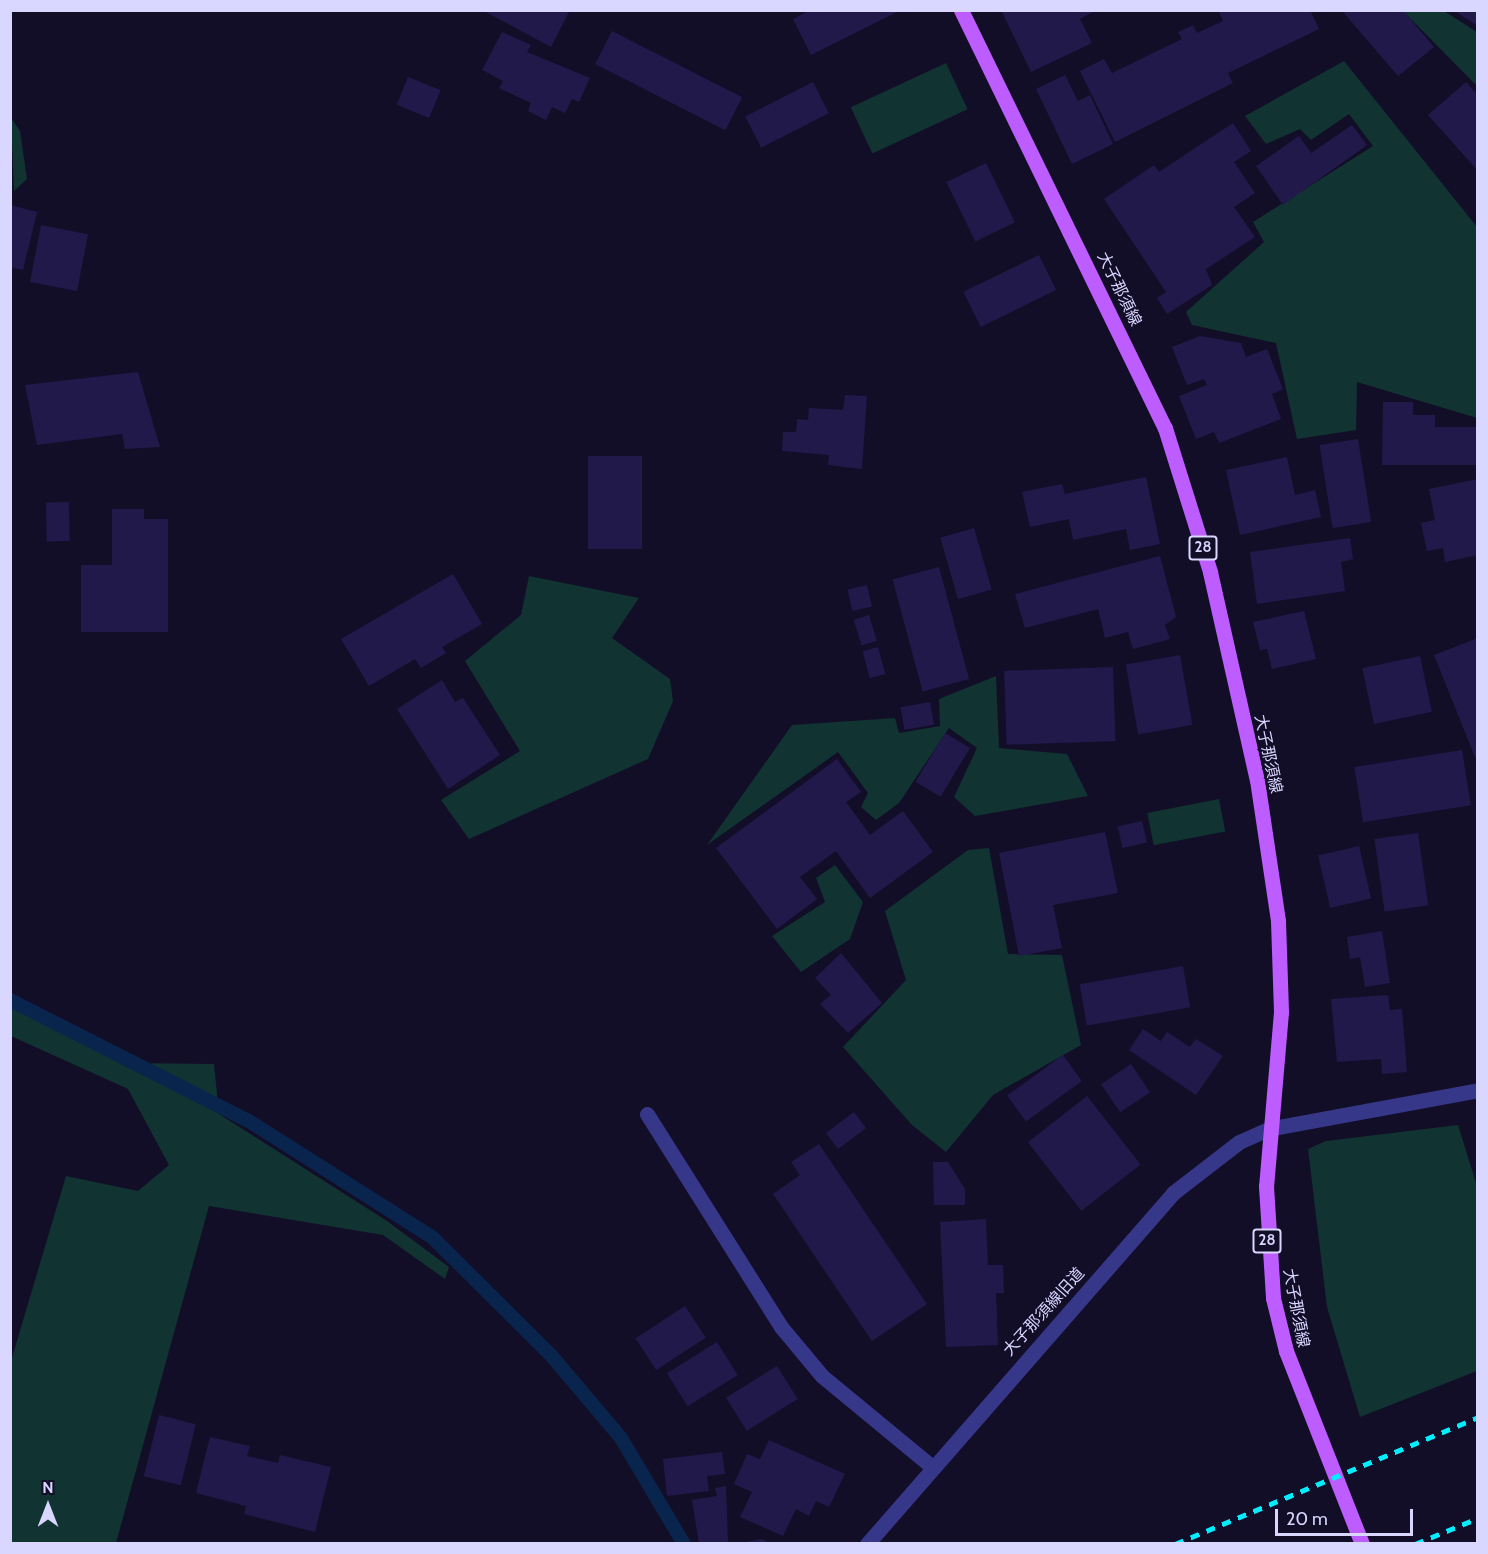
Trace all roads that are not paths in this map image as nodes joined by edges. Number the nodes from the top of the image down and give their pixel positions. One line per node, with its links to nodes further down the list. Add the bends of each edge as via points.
1 (961, 10): 4 (main road, 大子那須線 / 28, via 1165,428 1210,572 1257,780 1278,921 1281,1012)
2 (1478, 1090): 4 (street, 大子那須線旧道)
3 (646, 1114): 5 (street, via 782,1328 822,1376)
4 (1268, 1129): 5 (street, 大子那須線旧道, via 1239,1142 1173,1193); 7 (main road, 大子那須線 / 28, via 1273,1298 1286,1351)
5 (931, 1466): 6 (street, 大子那須線旧道)
6 (867, 1544)
7 (1362, 1544)

